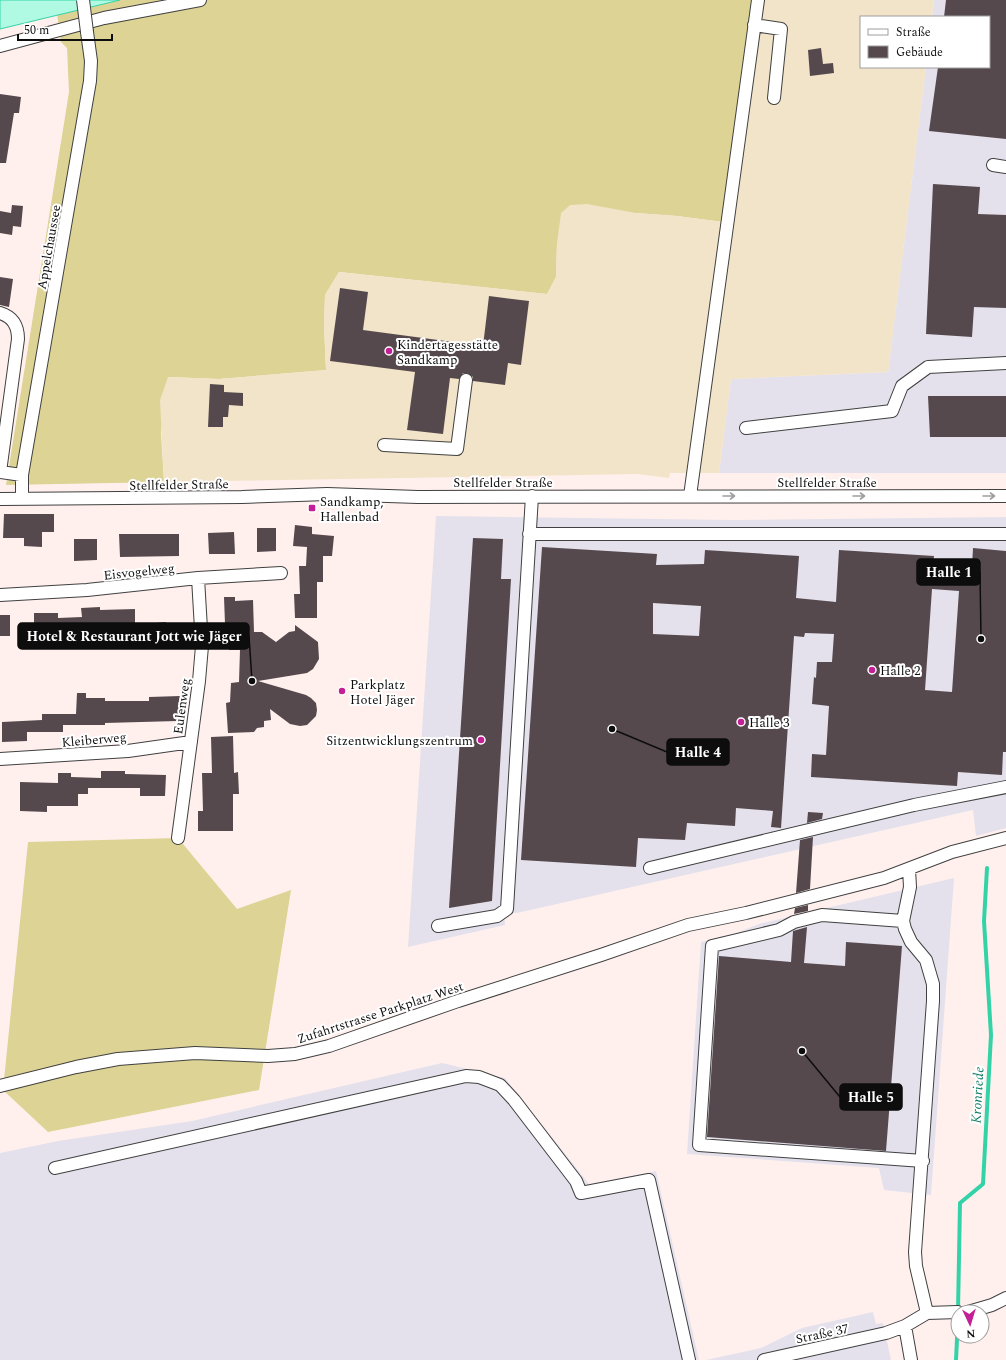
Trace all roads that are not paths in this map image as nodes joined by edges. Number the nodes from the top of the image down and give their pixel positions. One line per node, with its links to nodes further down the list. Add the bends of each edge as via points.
1 (83, 0): 15 (street, Appelchaussee, bridge, via 91,61 90,81)
2 (200, 0): 5 (street, via 104,18)
3 (758, 0): 4 (street)
4 (754, 25): 6 (street, via 782,29); 17 (street)
5 (0, 46)
6 (774, 98)
7 (993, 165): 8 (street)
8 (1006, 167)
9 (0, 313): 14 (street, via 14,321 18,327 18,339)
10 (1006, 363): 12 (street, via 928,367 902,386 892,411)
11 (466, 380): 13 (street, via 457,449)
12 (746, 428)
13 (384, 445)
14 (0, 472): 15 (street)
15 (22, 475): 20 (street, Appelchaussee)
16 (532, 496): 17 (street, Stellfelder Straße); 20 (street, Stellfelder Straße, via 418,497 327,494); 21 (street)
17 (690, 496): 18 (street, Stellfelder Straße, one-way to 18)
18 (1006, 496)
19 (0, 499): 20 (street, Stellfelder Straße)
20 (22, 499)
21 (529, 534): 22 (street); 34 (street, via 507,909 497,916)
22 (1006, 534)
23 (281, 573): 24 (street, Eisvogelweg)
24 (198, 578): 25 (street, Eisvogelweg, via 87,590); 26 (street, Eulenweg, via 202,646)
25 (0, 595)
26 (191, 742): 27 (street, Kleiberweg, via 128,751); 29 (street, Eulenweg)
27 (0, 758)
28 (1006, 787): 31 (street, via 914,805)
29 (178, 838)
30 (1006, 838): 32 (street, Zufahrtstrasse Parkplatz West, via 968,847)
31 (650, 868)
32 (909, 869): 33 (street, via 910,887); 35 (street, Zufahrtstrasse Parkplatz West, via 884,878 746,913 688,925 328,1046 295,1054 268,1056 195,1053 118,1059)
33 (903, 921): 36 (street, via 911,942 926,960 933,984); 36 (street, via 822,915 794,922 779,930 712,946 699,1145)
34 (438, 926)
35 (0, 1086)
36 (923, 1161): 41 (street, via 915,1252)
37 (54, 1168): 43 (street, via 466,1076 479,1076 500,1085 514,1100 576,1181 581,1193 649,1180)
38 (1006, 1298): 39 (street)
39 (990, 1306)
40 (950, 1312): 41 (street)
41 (928, 1313): 42 (street, Straße 37)
42 (905, 1326): 44 (street, Straße 37, via 886,1333); 45 (street)
43 (689, 1360)
44 (764, 1360)
45 (911, 1360)

